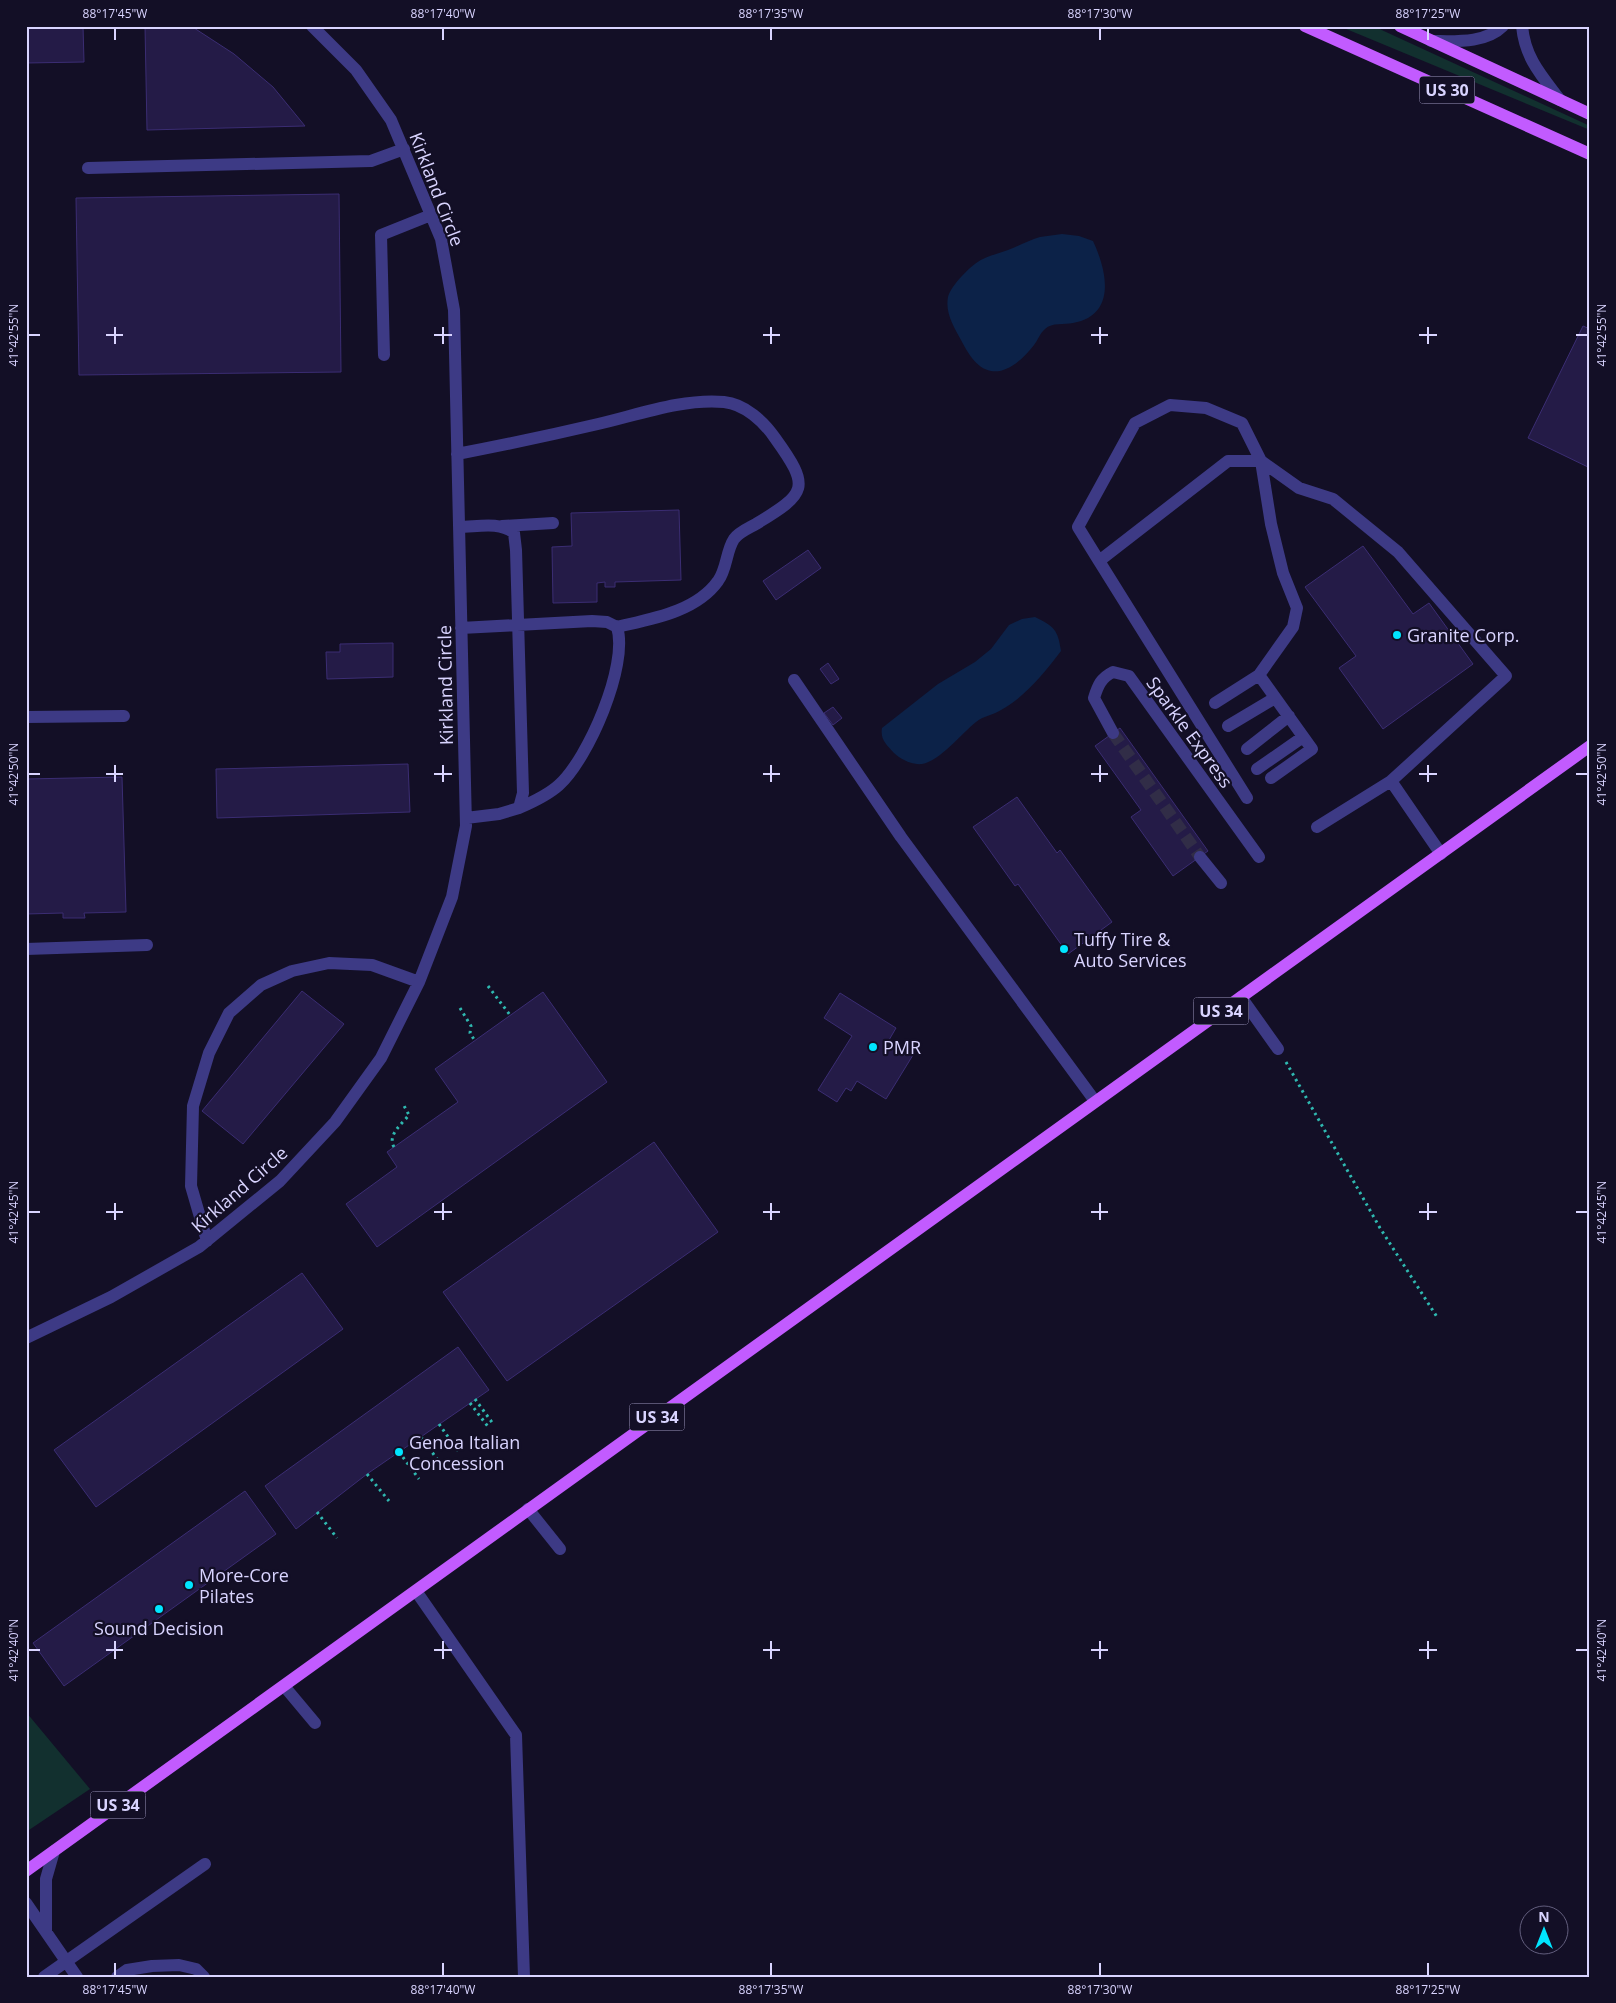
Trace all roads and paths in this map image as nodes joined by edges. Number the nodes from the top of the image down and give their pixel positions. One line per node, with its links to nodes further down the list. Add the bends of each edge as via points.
1 (312, 26): 9 (street, Kirkland Circle, via 356,70 391,120)
2 (1304, 26): 10 (main road, US 30)
3 (1400, 26): 6 (main road, US 30)
4 (1503, 26): 6 (street, via 1488,36)
5 (1522, 26): 7 (street, via 1524,42 1535,68)
6 (1431, 41): 7 (main road, US 30)
7 (1560, 100): 8 (main road, US 30)
8 (1590, 114)
9 (404, 149): 11 (street, via 370,160); 12 (street, Kirkland Circle)
10 (1590, 154)
11 (88, 168)
12 (431, 215): 13 (street, via 381,235); 14 (street, Kirkland Circle, via 441,239 454,310)
13 (384, 355)
14 (457, 454): 18 (street, Kirkland Circle); 20 (street, via 695,403 725,402 740,407 770,431 798,475 800,486 796,494 782,508 734,539 719,581 701,598 669,614)
15 (1260, 460): 19 (street, via 1228,461); 19 (street, via 1242,423 1206,408 1170,405 1135,423 1078,527); 23 (street, via 1283,573 1297,608 1293,627); 37 (street, via 1299,488 1333,499 1398,552 1506,676)
16 (552, 523): 17 (street)
17 (499, 526): 18 (street); 22 (street, via 514,533)
18 (459, 527): 21 (street, Kirkland Circle)
19 (1099, 560): 38 (street)
20 (617, 627): 22 (street, via 607,622 592,621); 39 (street, via 620,638 614,681 590,742 559,786)
21 (461, 628): 22 (street); 40 (street, Kirkland Circle)
22 (519, 631): 39 (street, via 523,793)
23 (1259, 675): 25 (street); 26 (street)
24 (794, 680): 55 (street, via 902,837)
25 (1275, 698): 28 (street); 30 (street)
26 (1215, 703)
27 (124, 716): 29 (street)
28 (1289, 716): 32 (street); 34 (street)
29 (26, 717)
30 (1228, 726)
31 (1113, 733): 44 (street, Sparkle Express, via 1094,698 1104,676 1113,672 1129,676)
32 (1303, 737): 35 (street); 36 (street, via 1312,749)
33 (1590, 746): 42 (main road, US 34)
34 (1247, 749)
35 (1258, 769)
36 (1271, 778)
37 (1391, 781): 41 (street); 42 (street)
38 (1247, 798)
39 (519, 808): 40 (street)
40 (466, 818): 48 (street, Kirkland Circle, via 452,898)
41 (1317, 827)
42 (1441, 854): 50 (main road, US 34)
43 (1200, 857): 45 (street)
44 (1259, 857)
45 (1221, 883)
46 (147, 945): 47 (street)
47 (26, 948)
48 (419, 982): 58 (street, Kirkland Circle, via 381,1058 335,1122 280,1181); 58 (street, via 372,965 329,963 292,971 261,985 229,1013 209,1053 192,1106 191,1186)
49 (488, 986): 52 (path)
50 (1241, 998): 54 (street); 55 (main road, US 34)
51 (460, 1008): 53 (path, via 471,1026 470,1034)
52 (510, 1016)
53 (474, 1041)
54 (1278, 1049): 59 (path, via 1380,1228)
55 (1095, 1101): 73 (main road, US 34)
56 (403, 1104): 57 (path, via 409,1114 392,1137)
57 (394, 1147)
58 (207, 1241): 60 (street, Kirkland Circle, via 111,1297)
59 (1437, 1317)
60 (26, 1338)
61 (476, 1399): 64 (path)
62 (470, 1403): 65 (path)
63 (439, 1424): 67 (path)
64 (494, 1425)
65 (489, 1428)
66 (421, 1437): 69 (path)
67 (458, 1451)
68 (399, 1452): 71 (path)
69 (440, 1464)
70 (368, 1474): 72 (path)
71 (419, 1479)
72 (388, 1501)
73 (528, 1509): 76 (street); 77 (main road, US 34)
74 (317, 1512): 75 (path)
75 (337, 1538)
76 (560, 1549)
77 (416, 1591): 78 (main road, US 34); 90 (street, via 516,1735)
78 (284, 1686): 79 (street); 80 (main road, US 34)
79 (315, 1723)
80 (54, 1851): 82 (main road, US 34); 84 (street, via 46,1879)
81 (205, 1864): 85 (street)
82 (26, 1871)
83 (26, 1903): 84 (street)
84 (46, 1932): 85 (street)
85 (67, 1962): 86 (street); 87 (street)
86 (44, 1977)
87 (77, 1977)
88 (117, 1977): 89 (street, via 127,1970 179,1965 196,1969)
89 (204, 1977)
90 (524, 1977)

